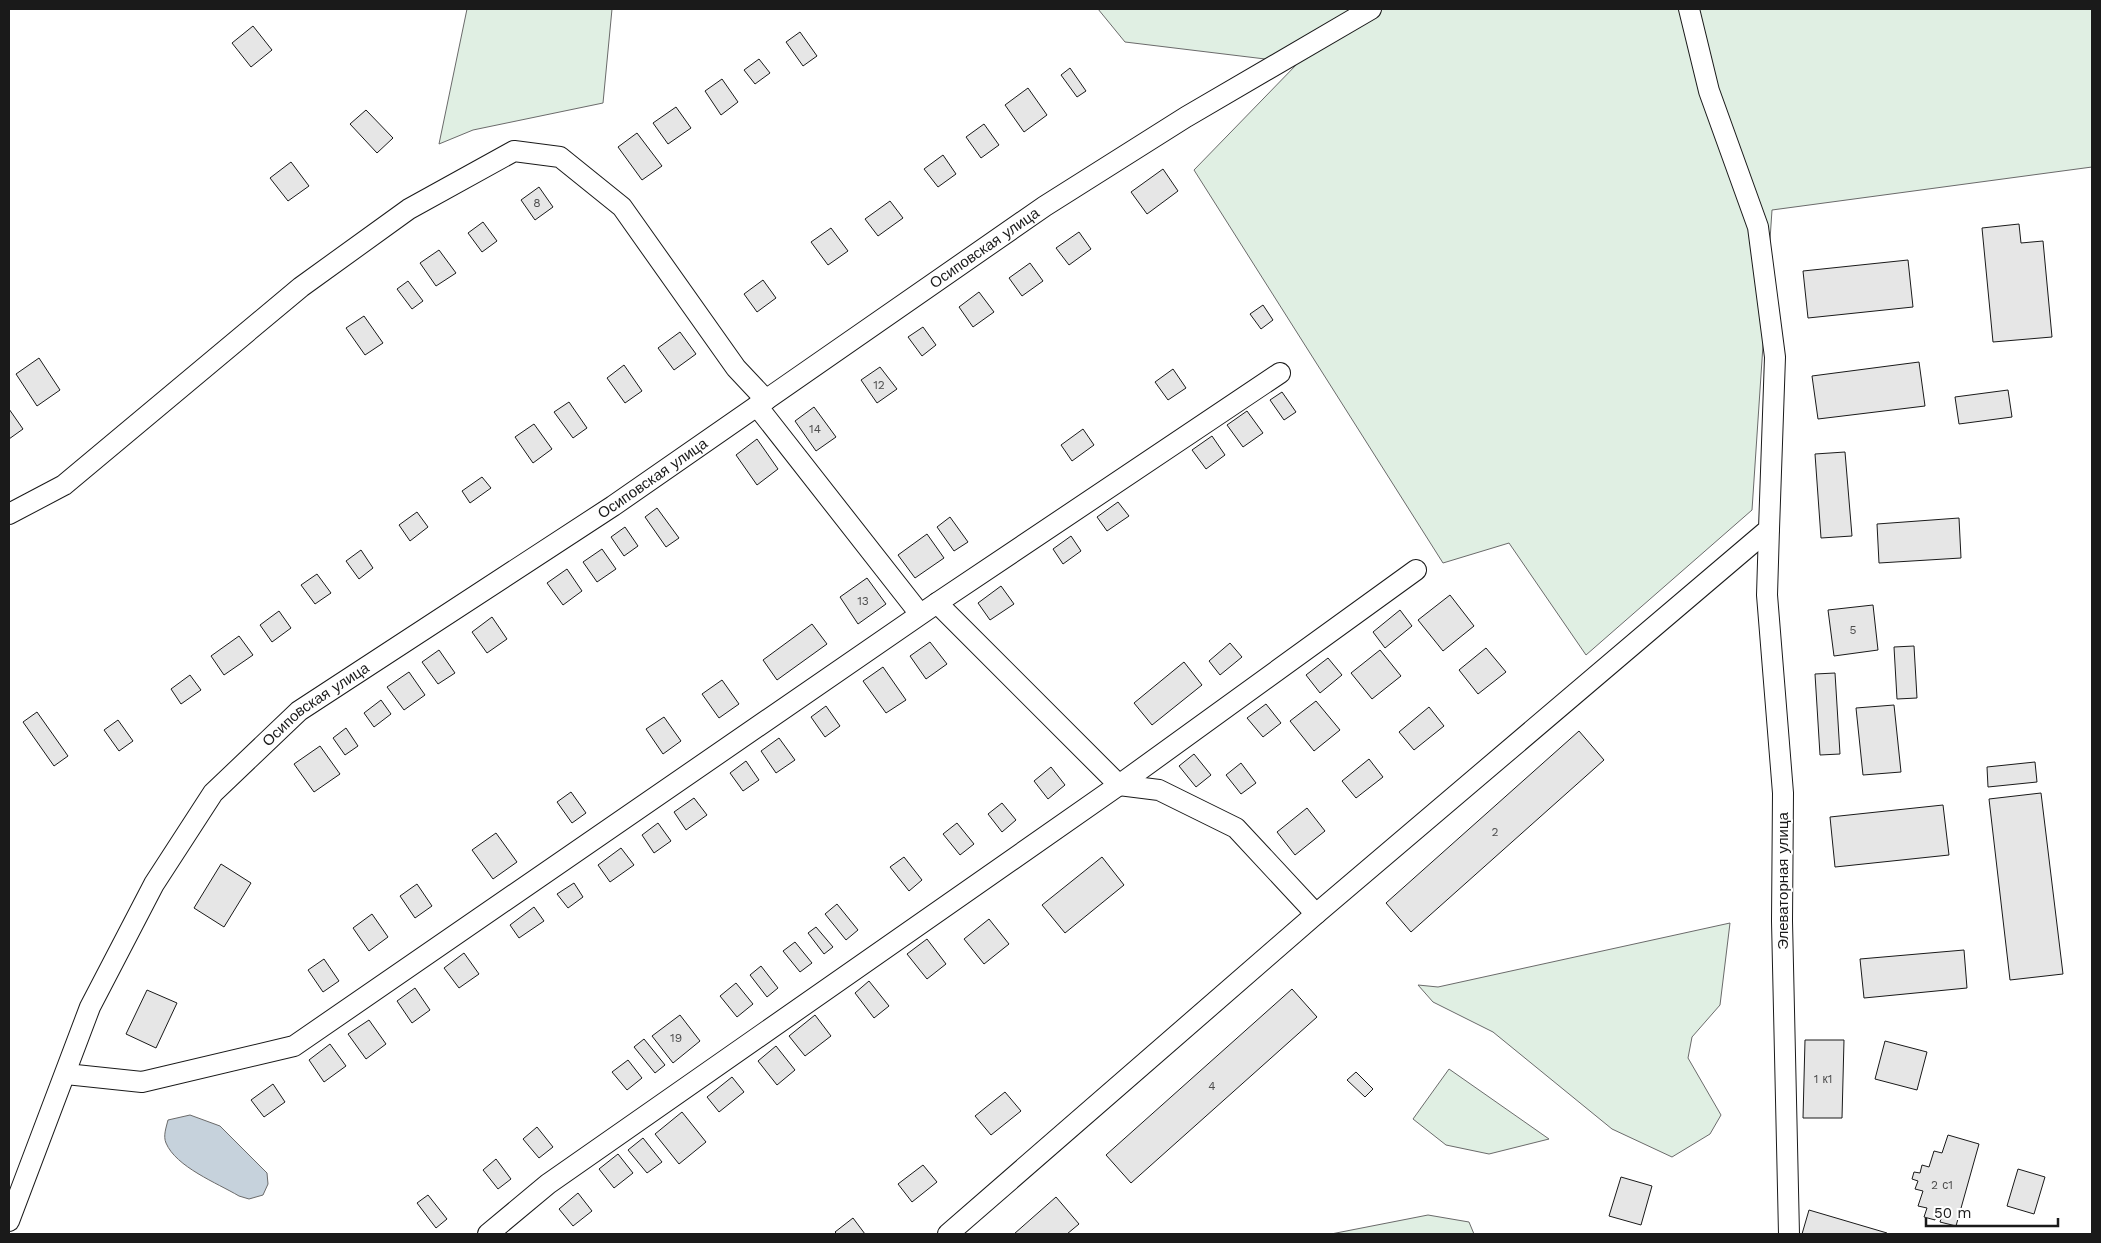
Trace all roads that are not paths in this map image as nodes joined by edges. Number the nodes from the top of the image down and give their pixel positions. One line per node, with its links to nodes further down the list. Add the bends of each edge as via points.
1 (1371, 9): 4 (street, Осиповская улица, via 1045,206)
2 (1689, 9): 6 (street, Элеваторная улица, via 1709,91 1758,227 1775,357)
3 (1280, 373): 8 (street)
4 (762, 403): 5 (street, via 622,207 560,157 514,151 409,209 301,286 64,485); 9 (street); 12 (street, Осиповская улица, via 613,506 299,712 213,793 154,884 90,1007)
5 (9, 514)
6 (1768, 529): 11 (street); 16 (street, Элеваторная улица, via 1767,594 1783,793 1782,930)
7 (1416, 570): 10 (street)
8 (937, 603): 9 (street); 10 (street)
9 (920, 614): 12 (street, via 294,1046 142,1082)
10 (1120, 785): 11 (street, via 1159,790 1236,828); 14 (street, via 548,1184)
11 (1316, 914): 15 (street)
12 (66, 1074): 13 (street, Осиповская улица)
13 (9, 1221)
14 (488, 1234)
15 (948, 1234)
16 (1789, 1234)

